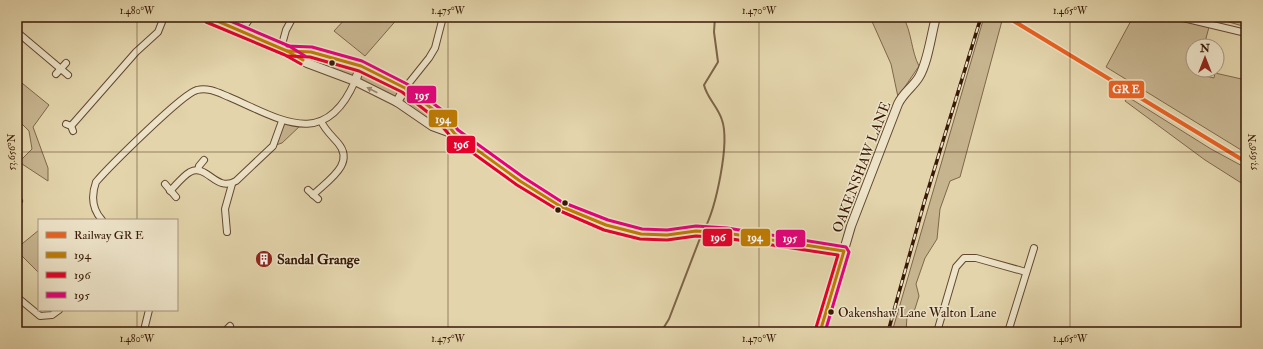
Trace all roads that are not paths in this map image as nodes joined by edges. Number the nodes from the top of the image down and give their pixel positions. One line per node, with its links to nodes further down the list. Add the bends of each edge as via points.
1 (164, 17): 22 (street, via 158,32 136,52)
2 (208, 17): 8 (street)
3 (251, 17): 8 (street)
4 (293, 17): 11 (street, via 286,30)
5 (443, 17): 18 (street, via 435,48)
6 (936, 17): 34 (street, OAKENSHAW LANE, via 923,68 919,77 904,93 892,116)
7 (1179, 17): 10 (street)
8 (241, 31): 11 (street)
9 (17, 32): 14 (street)
10 (1246, 33)
11 (284, 49): 13 (street, via 311,52); 17 (street, via 307,63)
12 (66, 63): 14 (street)
13 (361, 66): 17 (street); 18 (street)
14 (60, 69): 15 (street); 16 (street)
15 (56, 74)
16 (68, 75)
17 (355, 81): 19 (street, one-way to 17); 21 (street, via 342,106)
18 (405, 88): 19 (street); 23 (street, via 439,114)
19 (397, 102): 23 (street, via 432,126)
20 (282, 121): 21 (street, via 301,125); 27 (street, via 273,146); 31 (street, via 209,90 192,92 176,104 96,182 93,192 94,207)
21 (321, 121): 29 (street, via 342,148 345,160 341,168)
22 (70, 127)
23 (455, 134): 34 (street, via 520,182 560,206 606,225 641,234 667,235 703,231)
24 (204, 160): 25 (street)
25 (198, 170): 27 (street, via 218,183); 28 (street, via 190,172)
26 (164, 184): 28 (street)
27 (232, 184): 32 (street, via 225,209)
28 (170, 191): 30 (street)
29 (313, 194)
30 (176, 198)
31 (101, 219)
32 (227, 232)
33 (1034, 248): 35 (street)
34 (844, 251): 42 (street, OAKENSHAW LANE)
35 (1026, 272): 43 (street, via 976,258 964,258 956,266); 44 (street)
36 (17, 297): 37 (street, via 40,316 52,315)
37 (58, 311)
38 (149, 311): 40 (street, via 145,326)
39 (230, 326): 41 (street)
40 (147, 332)
41 (225, 332)
42 (820, 332)
43 (937, 332)
44 (1008, 332)

